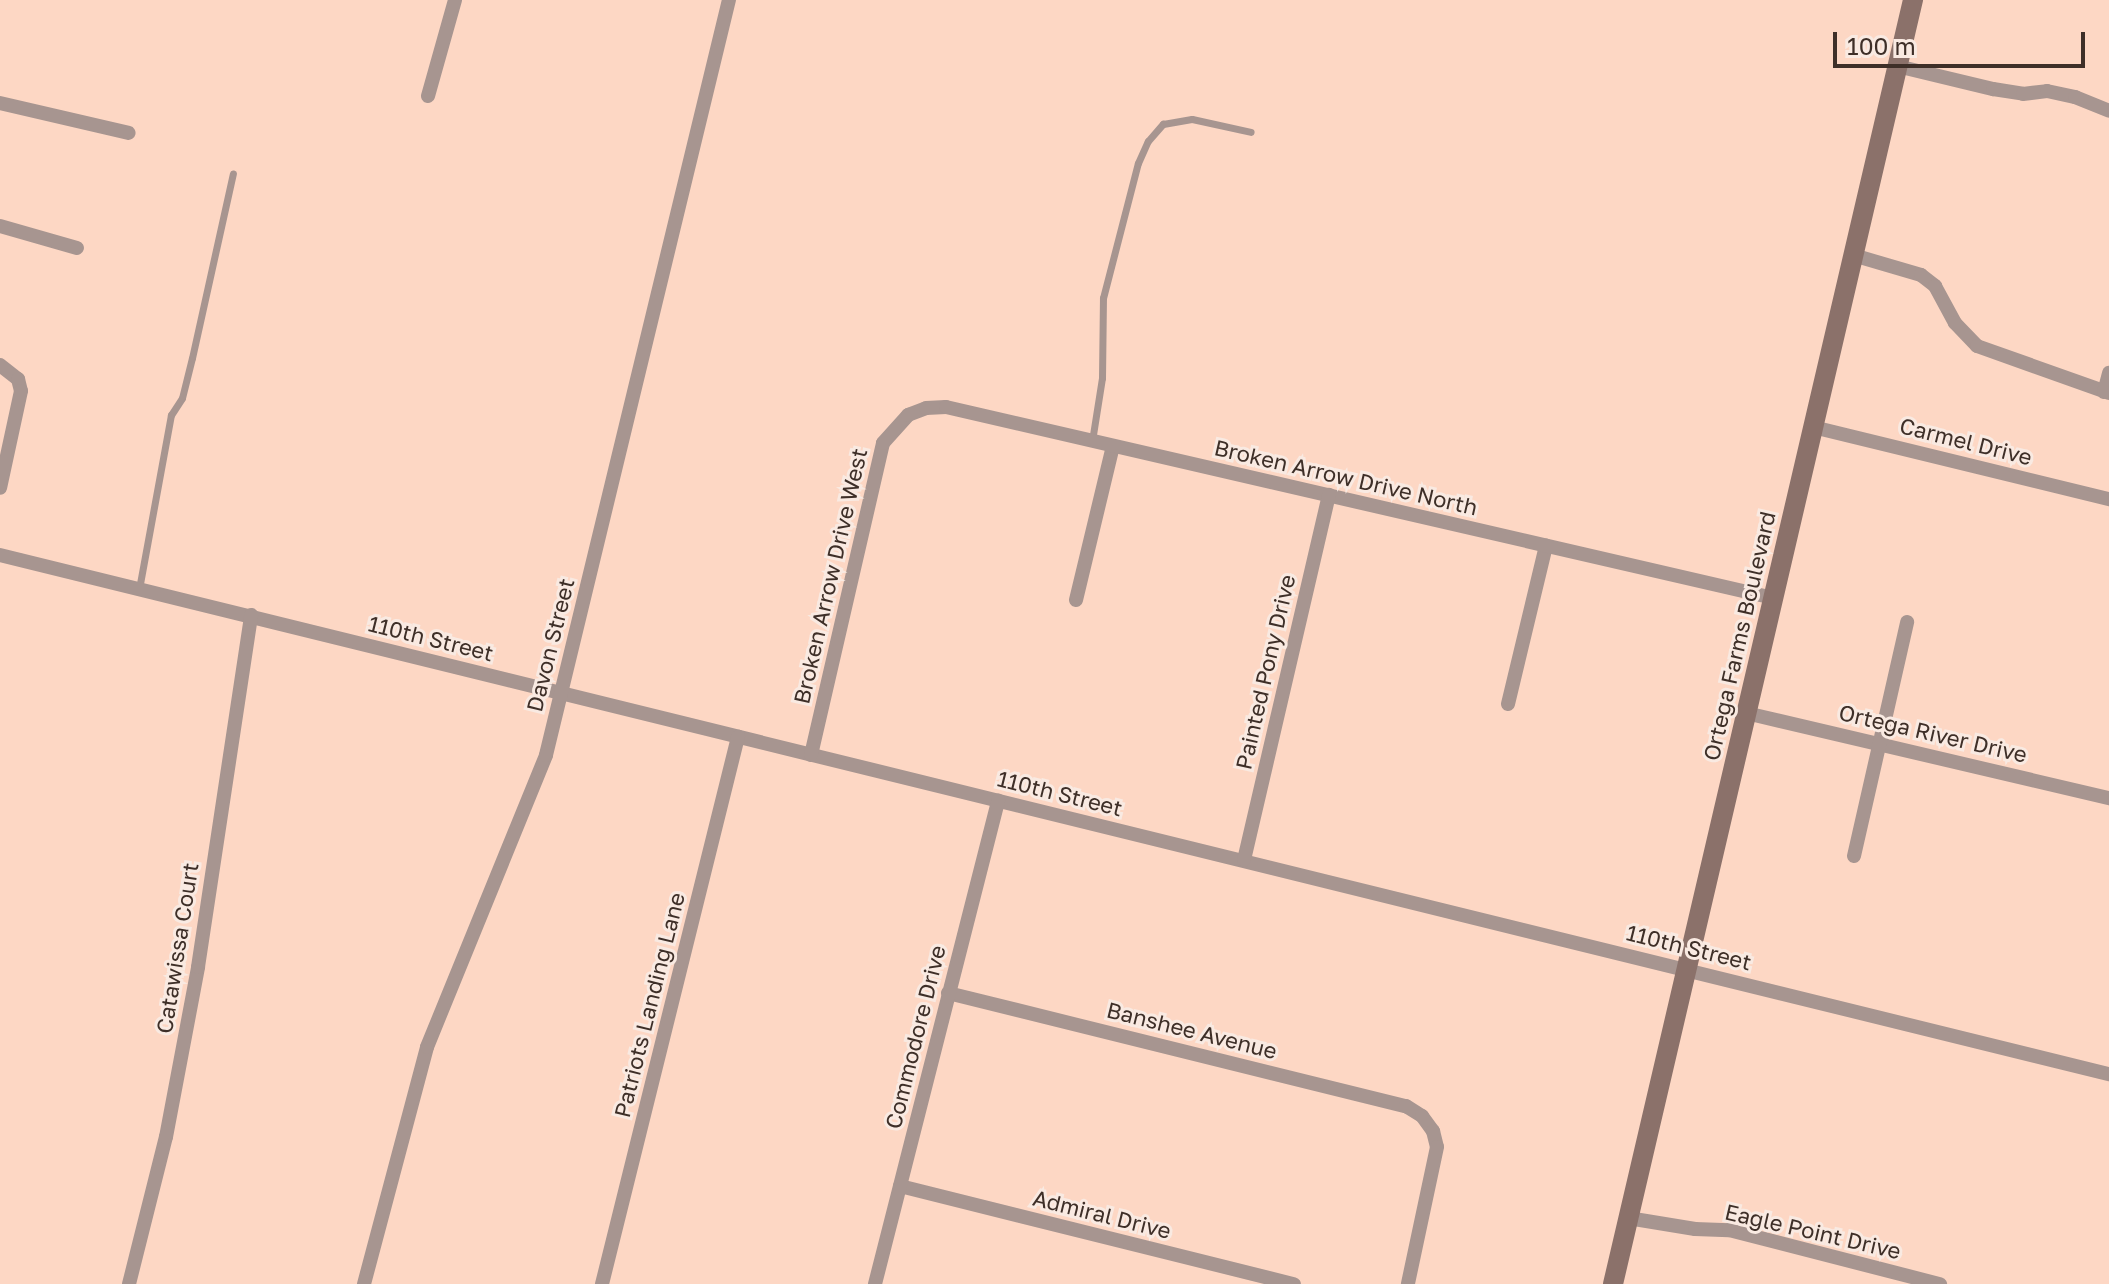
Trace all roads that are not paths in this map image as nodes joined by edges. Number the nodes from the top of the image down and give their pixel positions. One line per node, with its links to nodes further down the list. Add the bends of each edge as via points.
1 (455, 0): 5 (street)
2 (729, 0): 31 (street, Davon Street)
3 (1913, 0): 4 (street, Ortega Farms Boulevard)
4 (1897, 66): 7 (street, via 2008,92 2047,91); 13 (street, Ortega Farms Boulevard)
5 (428, 96)
6 (0, 103): 9 (street)
7 (2109, 111)
8 (1251, 132): 19 (lane, via 1192,119 1163,124 1148,141 1103,298 1102,378)
9 (129, 133)
10 (233, 173): 26 (lane, via 182,398 171,415)
11 (0, 226): 12 (street)
12 (77, 248)
13 (1853, 255): 16 (street, via 1921,275 1935,286 1955,323 1977,346); 18 (street, Ortega Farms Boulevard)
14 (0, 365): 21 (street, via 18,379 21,391)
15 (2109, 373): 16 (street)
16 (2106, 393)
17 (908, 415): 19 (street, Broken Arrow Drive North, via 946,407); 36 (street, Broken Arrow Drive West, via 893,428 878,458)
18 (1813, 427): 23 (street, Carmel Drive); 27 (street, Ortega Farms Boulevard)
19 (1092, 441): 20 (street, Broken Arrow Drive North)
20 (1113, 446): 22 (street, Broken Arrow Drive North); 28 (street)
21 (0, 488)
22 (1329, 495): 24 (street, Broken Arrow Drive North); 40 (street, Painted Pony Drive)
23 (2109, 499)
24 (1546, 546): 27 (street, Broken Arrow Drive North); 32 (street)
25 (0, 555): 26 (street, 110th Street)
26 (139, 589): 29 (street, 110th Street)
27 (1773, 598): 33 (street, Ortega Farms Boulevard)
28 (1076, 600)
29 (251, 615): 31 (street, 110th Street); 46 (street, Catawissa Court, via 198,967 166,1137)
30 (1907, 622): 35 (street)
31 (560, 694): 34 (street, 110th Street); 47 (street, Davon Street, via 538,777 427,1047)
32 (1508, 704)
33 (1746, 713): 35 (street, Ortega River Drive); 41 (street, Ortega Farms Boulevard)
34 (738, 737): 36 (street, 110th Street); 48 (street, Patriots Landing Lane)
35 (1880, 743): 37 (street, Ortega River Drive); 39 (street)
36 (811, 755): 38 (street, 110th Street)
37 (2109, 798)
38 (998, 800): 40 (street, 110th Street); 42 (street, Commodore Drive)
39 (1854, 856)
40 (1244, 860): 41 (street, 110th Street)
41 (1686, 969): 43 (street, 110th Street); 45 (street, Ortega Farms Boulevard)
42 (948, 993): 44 (street, Commodore Drive); 51 (street, Banshee Avenue, via 1406,1106 1422,1116 1433,1131 1436,1162)
43 (2109, 1074)
44 (900, 1186): 49 (street, Commodore Drive); 50 (street, Admiral Drive)
45 (1628, 1218): 52 (street, Ortega Farms Boulevard); 53 (street, Eagle Point Drive, via 1729,1230)
46 (129, 1284)
47 (364, 1284)
48 (602, 1284)
49 (875, 1284)
50 (1294, 1284)
51 (1408, 1284)
52 (1613, 1284)
53 (1940, 1284)

